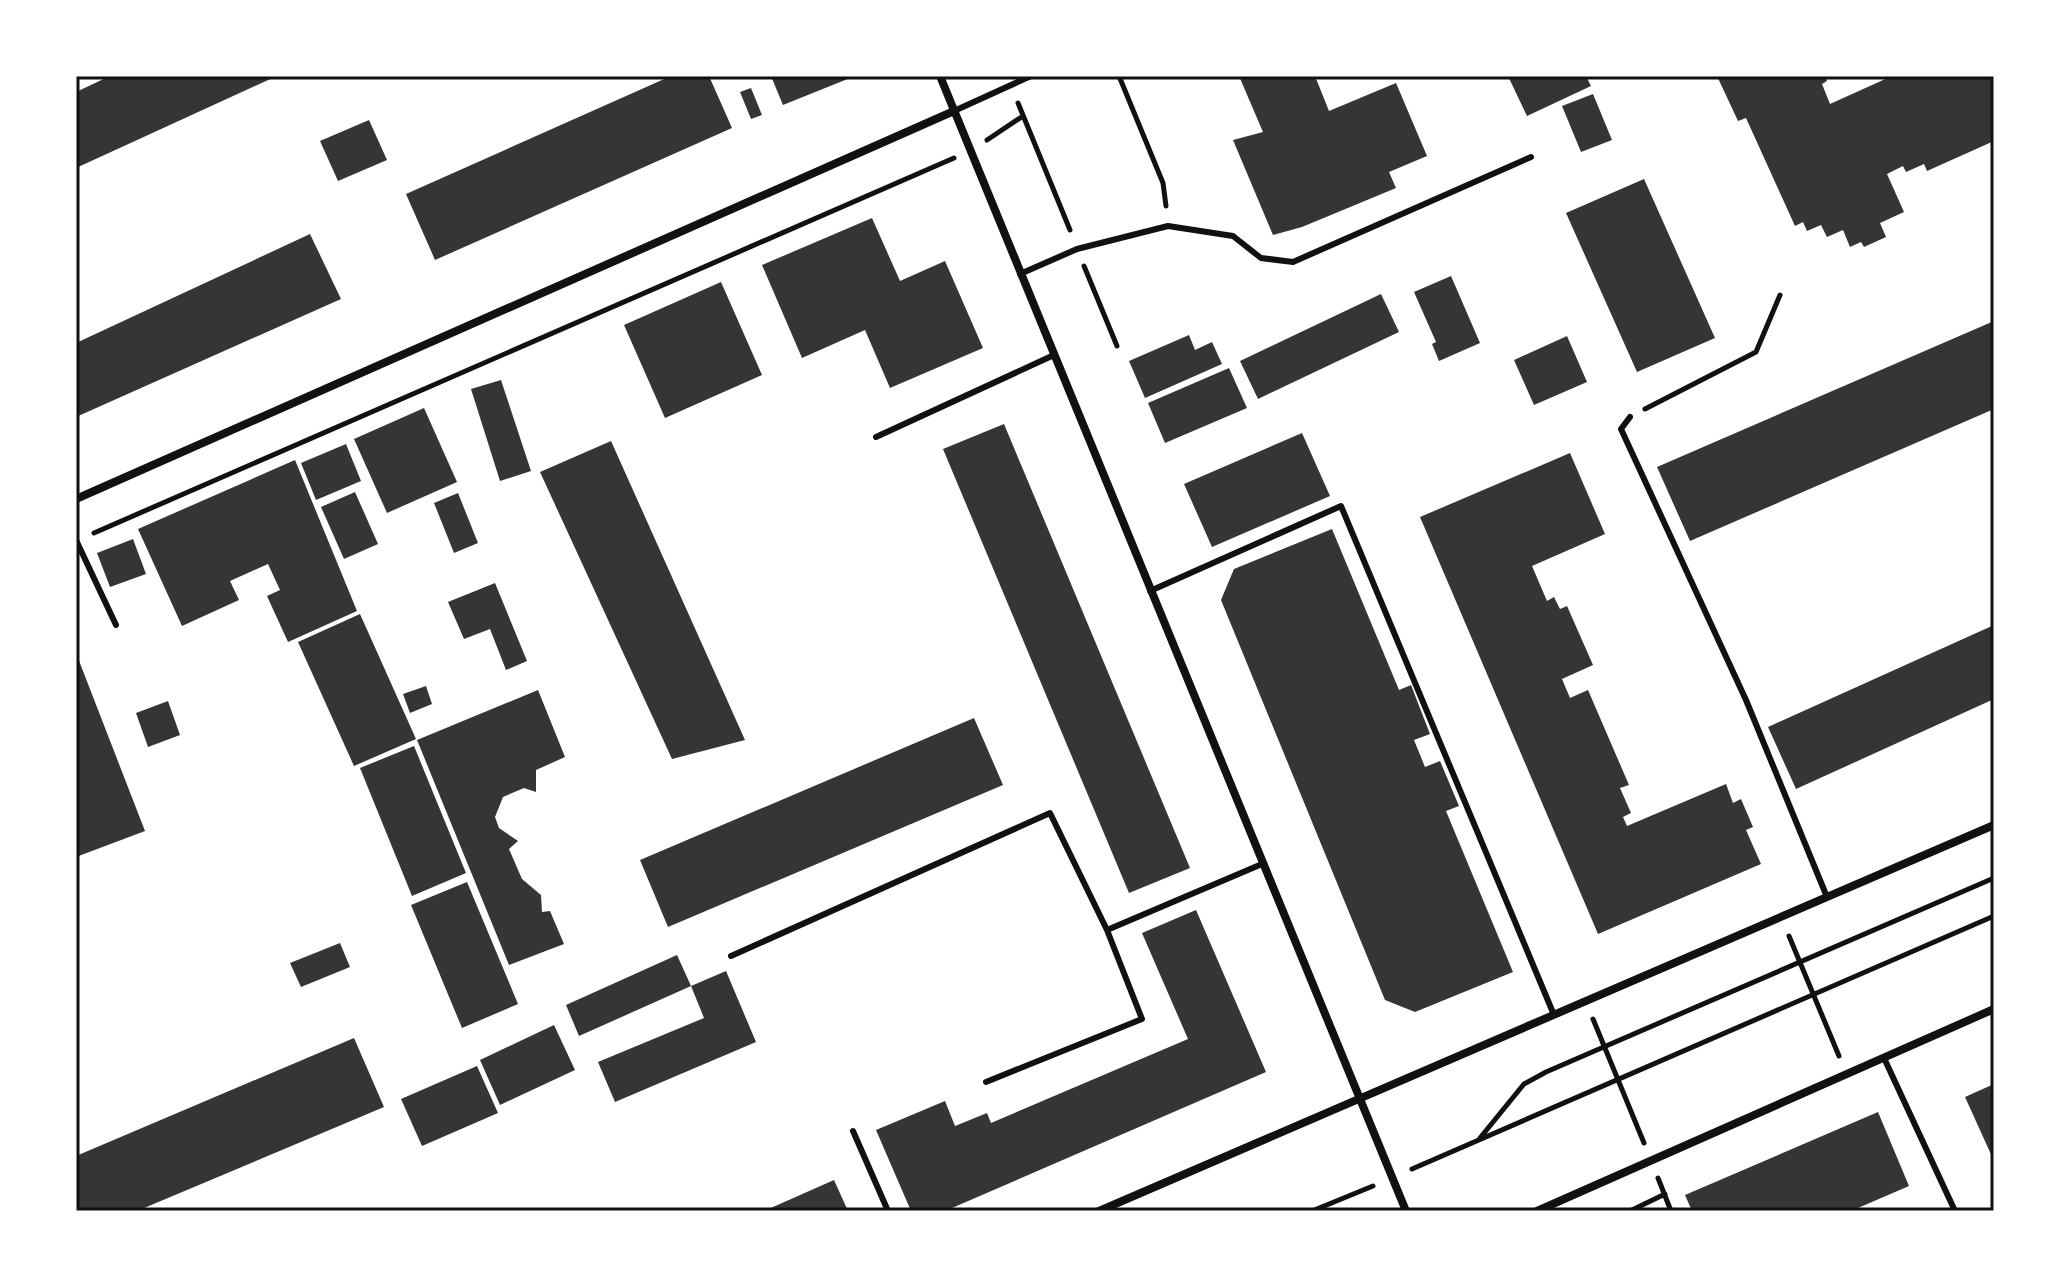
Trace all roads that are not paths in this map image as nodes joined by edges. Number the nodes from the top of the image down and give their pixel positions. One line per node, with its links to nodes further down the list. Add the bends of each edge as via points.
1 (940, 76): 3 (street)
2 (1031, 76): 3 (lane)
3 (954, 111): 5 (street); 9 (street)
4 (1531, 157): 5 (lane, via 1293,262 1261,258 1233,236 1168,226 1077,249)
5 (1020, 274): 6 (street)
6 (1054, 355): 8 (lane); 11 (street)
7 (1630, 417): 15 (lane, via 1621,429 1746,700)
8 (876, 437)
9 (76, 499)
10 (76, 540): 12 (lane)
11 (1150, 591): 14 (street); 19 (lane, via 1341,506)
12 (116, 625)
13 (1994, 825): 15 (street)
14 (1262, 864): 16 (lane); 22 (street)
15 (1827, 897): 19 (street)
16 (1107, 930): 17 (lane, via 1050,813); 21 (lane, via 1142,1019)
17 (731, 956)
18 (1994, 1009): 20 (street)
19 (1554, 1015): 22 (street)
20 (1884, 1058): 27 (street); 28 (lane)
21 (986, 1082)
22 (1358, 1099): 25 (street); 26 (street)
23 (853, 1131): 24 (lane)
24 (888, 1211)
25 (1099, 1211)
26 (1406, 1211)
27 (1537, 1211)
28 (1955, 1211)

